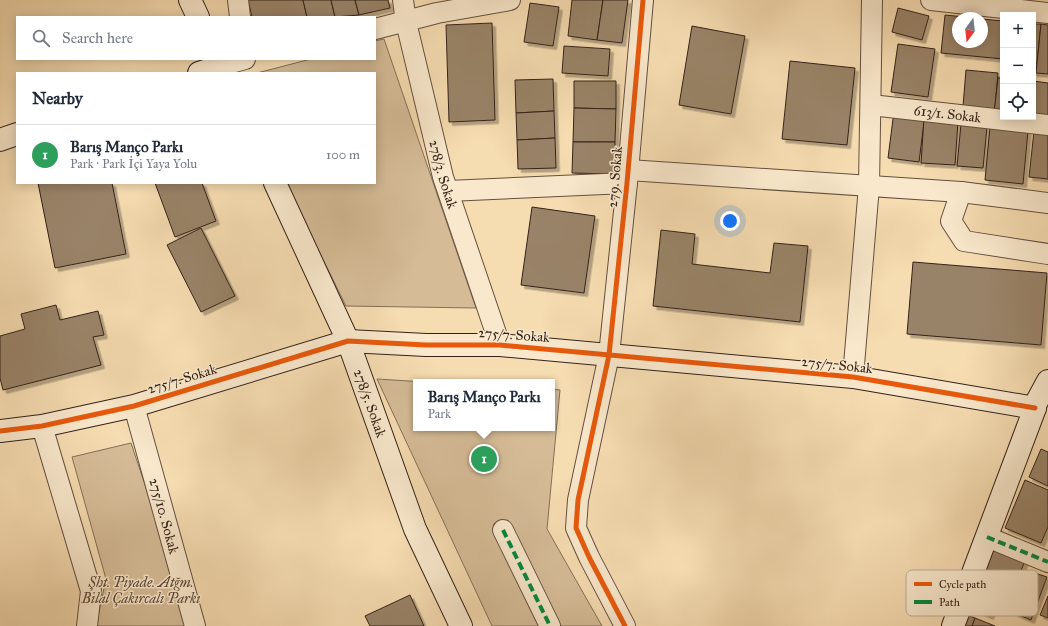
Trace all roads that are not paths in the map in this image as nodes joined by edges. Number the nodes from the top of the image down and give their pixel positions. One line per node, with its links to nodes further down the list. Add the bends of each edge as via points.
1 (190, 0): 9 (street)
2 (238, 0): 10 (street)
3 (403, 0): 11 (street, 278/3. Sokak)
4 (510, 0): 11 (street, via 437,12)
5 (643, 0): 20 (street, 279. Sokak)
6 (872, 0): 16 (street)
7 (931, 0): 8 (street)
8 (1048, 13)
9 (198, 16)
10 (240, 16)
11 (406, 22): 12 (street); 23 (street, 278/3. Sokak)
12 (376, 29)
13 (241, 60): 14 (street)
14 (220, 66): 15 (street)
15 (202, 72)
16 (871, 104): 17 (street, 613/1. Sokak); 22 (street)
17 (1048, 125)
18 (16, 134): 19 (street)
19 (0, 140)
20 (628, 177): 22 (street); 23 (street); 29 (street, 279. Sokak)
21 (275, 184): 27 (street, 278/5. Sokak)
22 (870, 186): 24 (street); 30 (street)
23 (448, 191): 28 (street, 278/3. Sokak)
24 (961, 192): 25 (street); 26 (street, via 950,221 964,241)
25 (1048, 203)
26 (1048, 254)
27 (348, 341): 28 (street, 275/7. Sokak, via 426,345); 32 (street, 275/7. Sokak); 43 (street, 278/5. Sokak, via 415,528)
28 (500, 344): 29 (street, 275/7. Sokak)
29 (609, 355): 30 (street, 275/7. Sokak); 45 (street, 279. Sokak, via 578,500 576,528)
30 (853, 377): 33 (street, 275/7. Sokak)
31 (1048, 381): 33 (street)
32 (134, 406): 34 (street, 275/7. Sokak); 42 (street, 275/10. Sokak)
33 (1035, 408): 37 (street)
34 (42, 426): 35 (street, 275/7. Sokak); 41 (street, via 92,591)
35 (0, 431)
36 (503, 530): 44 (street)
37 (987, 537): 38 (street); 39 (street)
38 (1048, 562)
39 (974, 570)
40 (957, 616): 46 (street)
41 (87, 626)
42 (196, 626)
43 (461, 626)
44 (550, 626)
45 (625, 626)
46 (953, 626)

